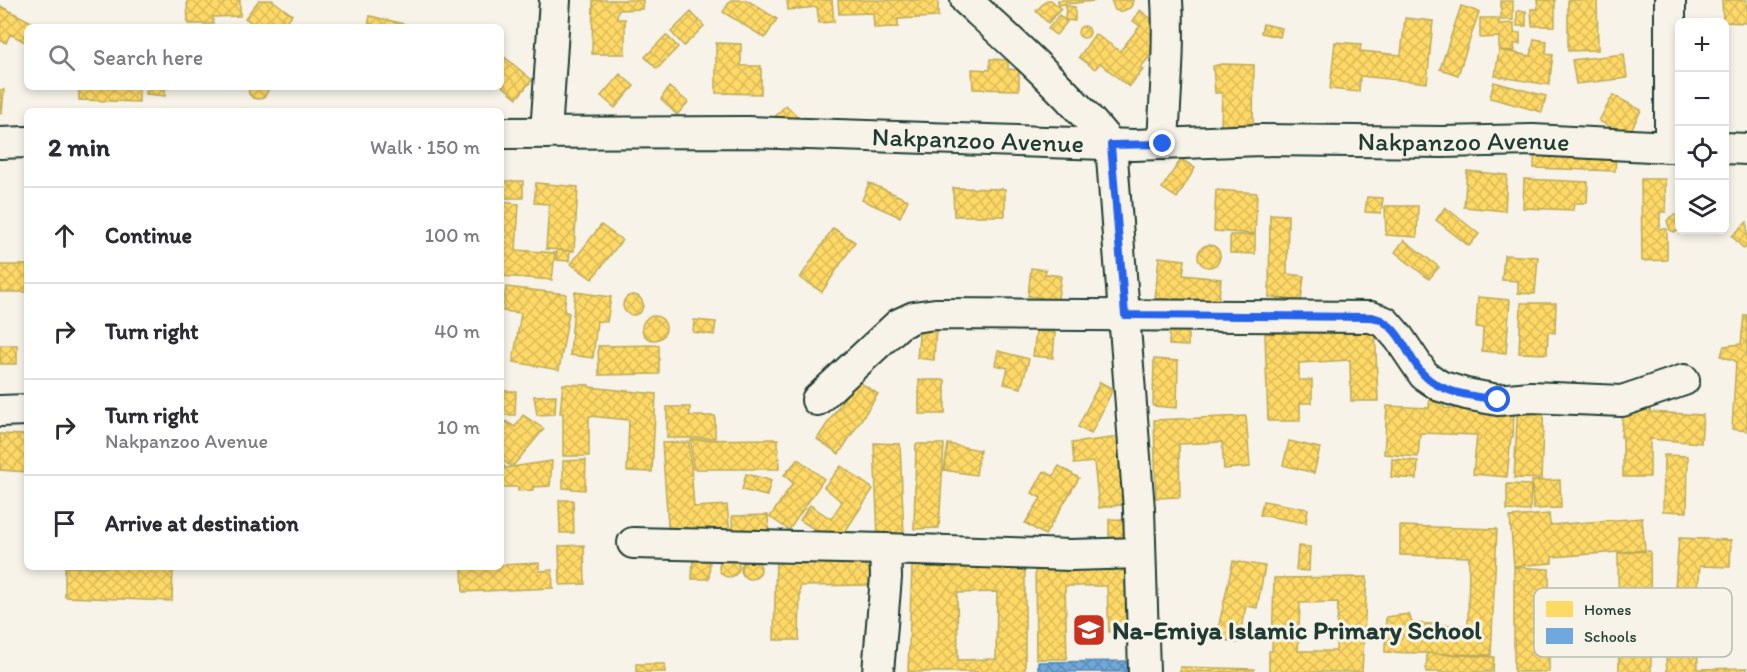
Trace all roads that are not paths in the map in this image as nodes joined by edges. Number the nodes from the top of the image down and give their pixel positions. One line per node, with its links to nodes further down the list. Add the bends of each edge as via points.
1 (555, 0): 6 (street)
2 (966, 0): 10 (street, via 1083,112)
3 (1167, 0): 9 (street)
4 (1670, 0): 11 (street)
5 (504, 133): 6 (street, Nakpanzoo Avenue)
6 (546, 133): 10 (street, Nakpanzoo Avenue, via 747,132)
7 (24, 142): 8 (street)
8 (0, 143)
9 (1163, 144): 10 (street, Nakpanzoo Avenue); 11 (street, Nakpanzoo Avenue, via 1533,140)
10 (1111, 145): 14 (street)
11 (1675, 147)
12 (1729, 148): 13 (street)
13 (1747, 149)
14 (1125, 315): 15 (street, via 1371,317 1385,322 1424,375 1440,386 1498,400 1622,401); 16 (street, via 914,317 899,324); 21 (street)
15 (1684, 380)
16 (817, 400)
17 (24, 410): 18 (street)
18 (0, 411)
19 (633, 543): 20 (street)
20 (885, 549): 21 (street, via 1071,555); 22 (street)
21 (1140, 553): 23 (street)
22 (878, 672)
23 (1144, 672)

